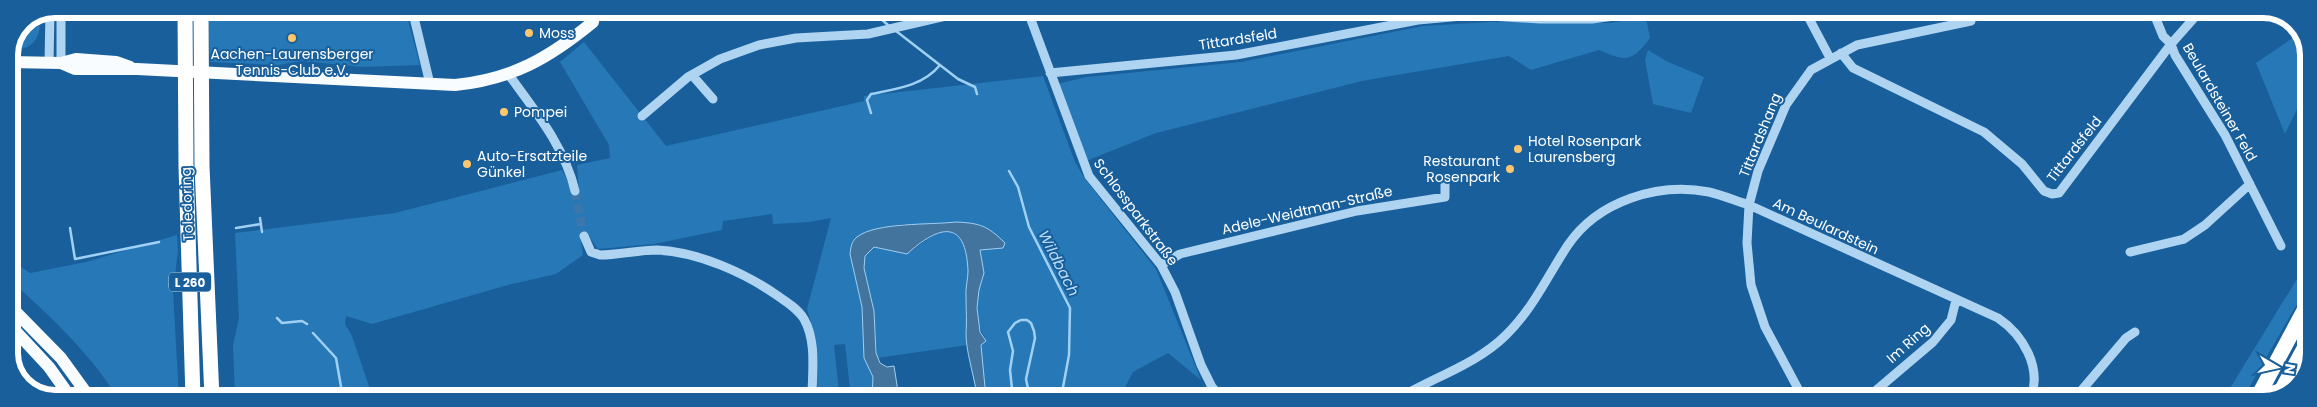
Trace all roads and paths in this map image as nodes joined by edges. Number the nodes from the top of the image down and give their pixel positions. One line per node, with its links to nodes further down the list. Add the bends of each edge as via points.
1 (51, 18): 20 (street)
2 (60, 18): 20 (street)
3 (185, 18): 45 (highway, Toledoring / L 260)
4 (200, 18): 46 (highway, Toledoring / L 260, via 202,166)
5 (414, 18): 24 (street)
6 (594, 18): 22 (main road, via 548,54)
7 (940, 18): 23 (street, via 853,36 776,41 720,59)
8 (1030, 18): 21 (street, Schlossparkstraße)
9 (1428, 18): 21 (street, Tittardsfeld, via 1236,55)
10 (1530, 18): 11 (street, Tittardsfeld)
11 (1599, 18)
12 (1809, 18): 18 (street)
13 (2156, 18): 16 (street, Beulardsteiner Feld, via 2163,36)
14 (2194, 18): 16 (street, Tittardsfeld)
15 (1970, 21): 17 (street, Tittardshang, via 1857,45)
16 (2171, 44): 17 (street, Tittardsfeld, via 2059,193 2052,194 2044,191 2022,164 1984,132 1852,68); 28 (street, Beulardsteiner Feld)
17 (1840, 53): 18 (street, Tittardshang)
18 (1830, 58): 30 (street, Tittardshang, via 1805,76 1786,105 1758,171)
19 (18, 62): 20 (main road)
20 (55, 63): 24 (main road, via 83,59 116,62 137,69)
21 (1050, 73): 34 (street, Schlossparkstraße, via 1089,176)
22 (510, 75): 24 (main road, via 474,83); 29 (street, via 554,140 566,162)
23 (692, 75): 25 (street); 26 (street)
24 (430, 84)
25 (713, 99)
26 (642, 116)
27 (1445, 180): 34 (street, Adele-Weidtman-Straße, via 1445,197 1357,210 1180,254)
28 (2250, 184): 32 (street, Beulardsteiner Feld); 33 (street, Beulardsteiner Feld, via 2205,226 2184,239)
29 (575, 191)
30 (1749, 206): 35 (street, Am Beulardstein); 50 (street, Am Beulardstein, via 1709,192 1660,190 1608,208 1578,232 1524,315 1505,336 1474,358); 51 (street, via 1747,243 1751,285 1765,327)
31 (584, 236): 47 (street, via 591,252 600,255 663,251 718,264 740,272 783,300 804,318 810,336 813,348)
32 (2281, 246)
33 (2130, 252)
34 (1161, 265): 42 (street, Schlossparkstraße, via 1175,292)
35 (1956, 300): 52 (street, Im Ring, via 1951,320 1933,342); 53 (street, Am Beulardstein, via 1998,318 2017,333 2032,362)
36 (18, 314): 44 (main road, via 61,358)
37 (2299, 320): 55 (highway)
38 (2135, 332): 54 (street, via 2126,338)
39 (18, 334): 43 (main road)
40 (2299, 358): 41 (highway)
41 (2287, 380)
42 (1212, 387): 48 (street); 49 (street, Schlossparkstraße)
43 (64, 389)
44 (83, 389)
45 (193, 389)
46 (212, 389)
47 (812, 389)
48 (1210, 390)
49 (1214, 390)
50 (1415, 390)
51 (1799, 390)
52 (1877, 390)
53 (2032, 390)
54 (2082, 390)
55 (2261, 390)

